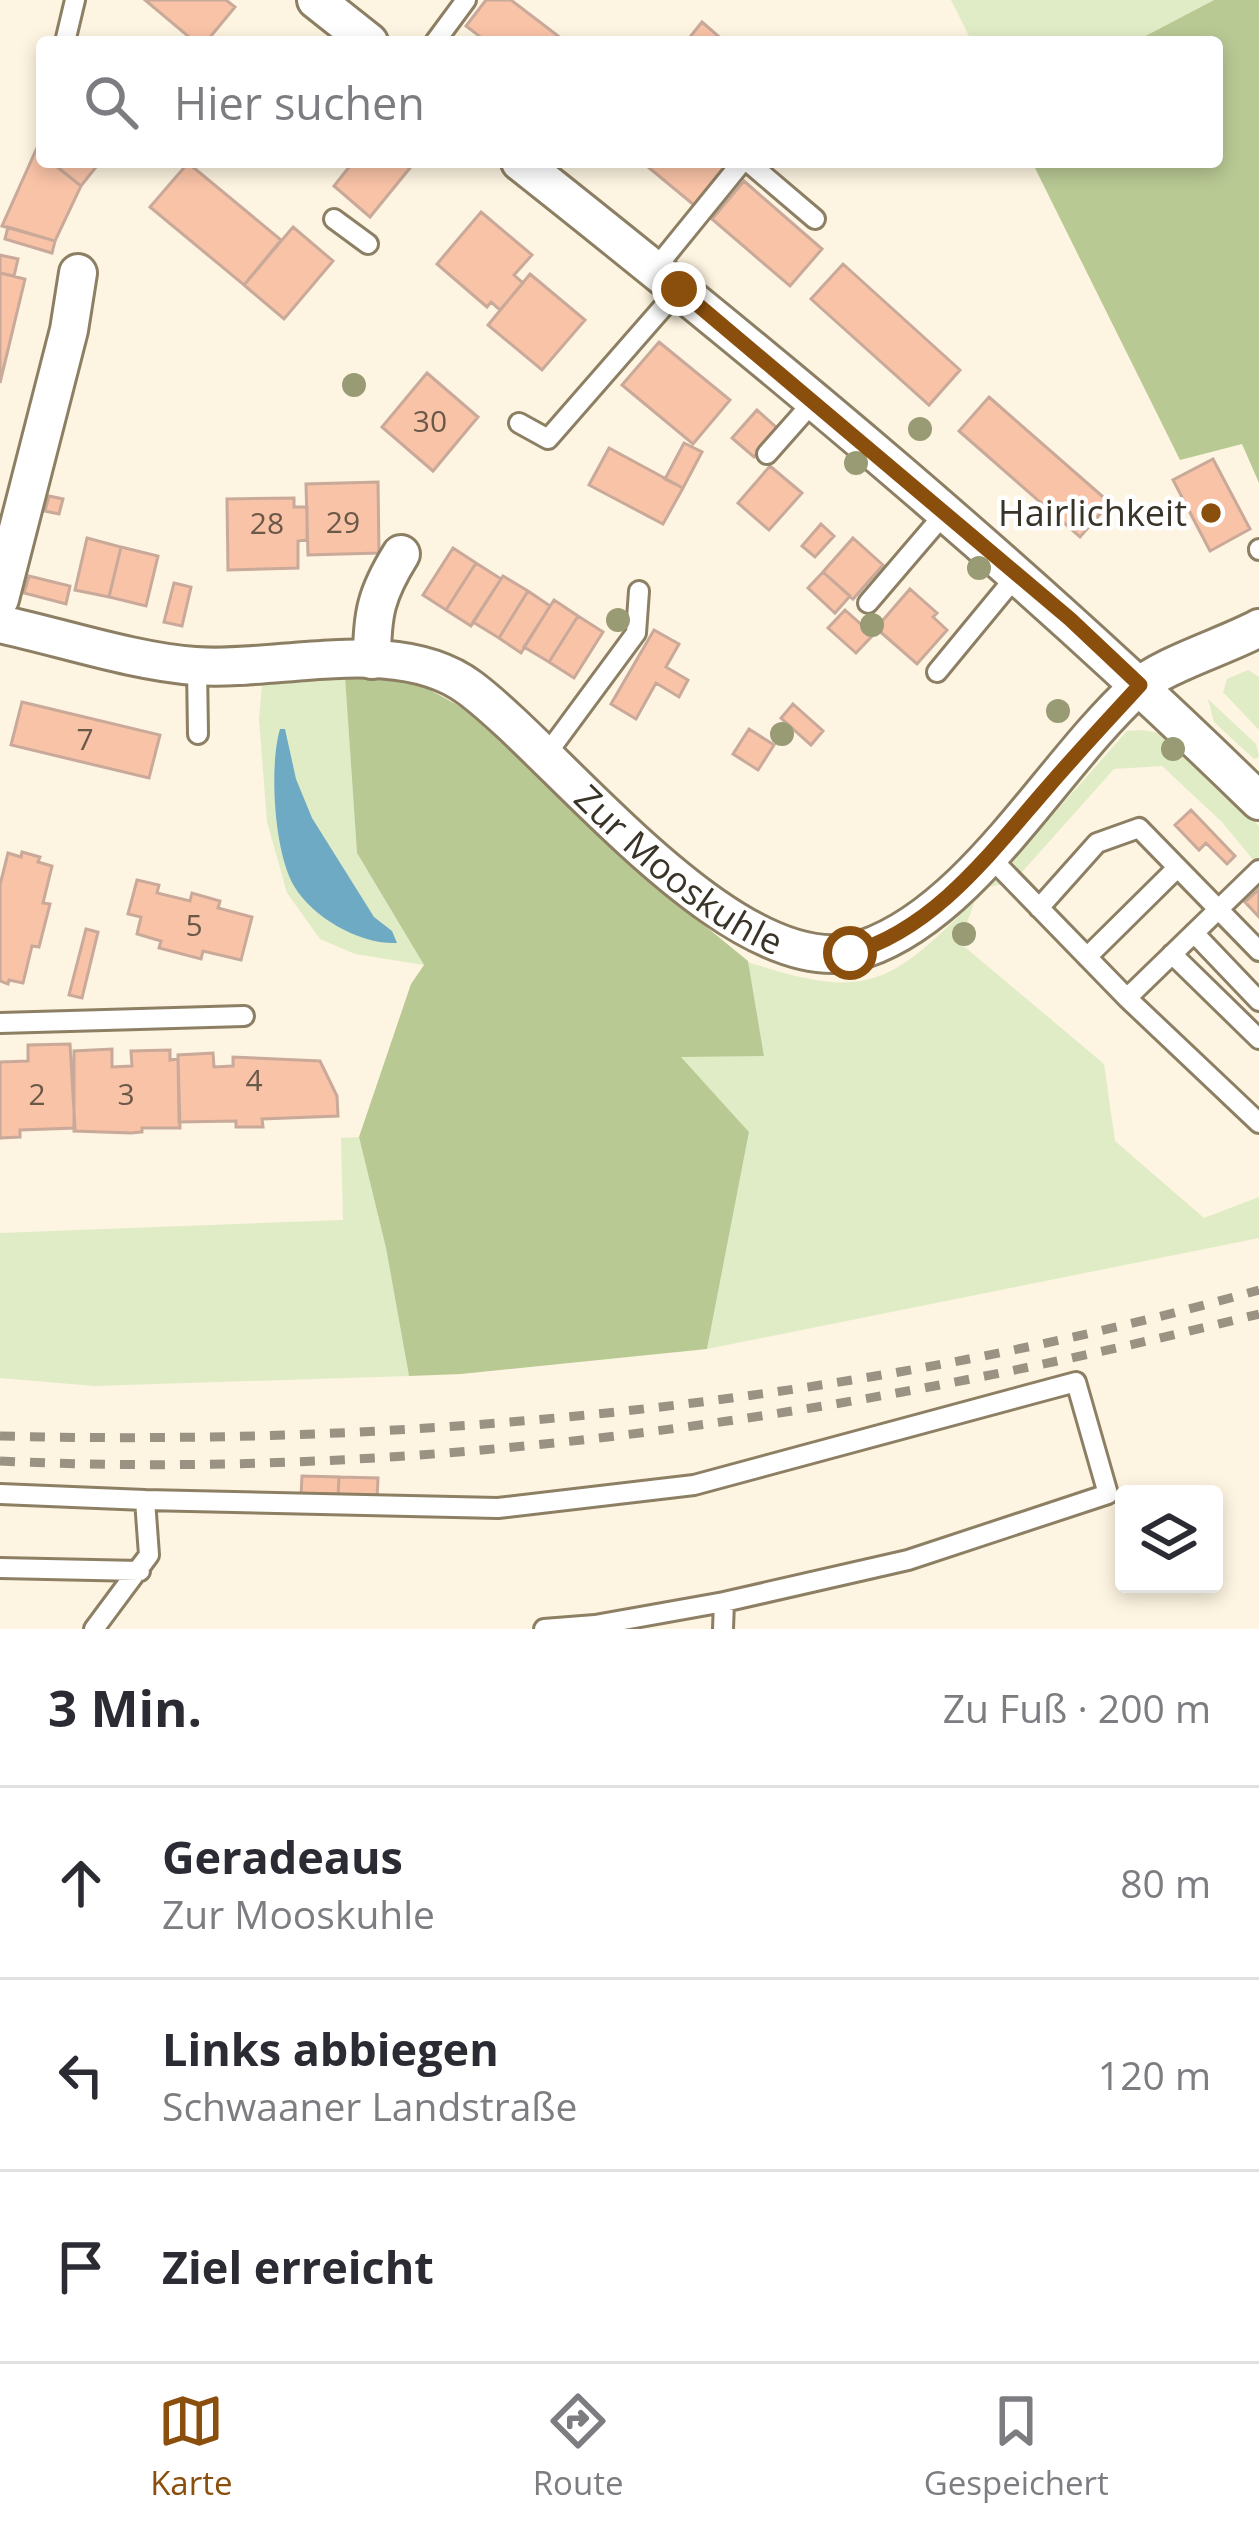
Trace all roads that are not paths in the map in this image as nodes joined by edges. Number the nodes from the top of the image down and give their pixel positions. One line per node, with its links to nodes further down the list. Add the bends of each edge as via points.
1 (75, 0): 4 (lane)
2 (316, 0): 5 (street)
3 (466, 0): 6 (lane)
4 (66, 36)
5 (362, 36)
6 (439, 36)
7 (528, 168): 14 (street)
8 (741, 168): 14 (lane)
9 (752, 168): 11 (lane)
10 (334, 219): 12 (lane)
11 (815, 219)
12 (368, 244)
13 (78, 273): 22 (street)
14 (667, 279): 15 (street); 16 (lane, via 548,439)
15 (813, 402): 17 (lane); 18 (street)
16 (519, 422)
17 (766, 454)
18 (945, 514): 20 (street); 23 (lane)
19 (401, 554): 26 (street, via 380,587)
20 (1017, 575): 28 (lane); 29 (street)
21 (639, 591): 31 (lane, via 636,633)
22 (0, 599)
23 (868, 603)
24 (0, 624): 27 (street, Zur Mooskuhle)
25 (1259, 628): 29 (street)
26 (372, 660): 27 (street, Zur Mooskuhle); 31 (street, Zur Mooskuhle, via 448,674)
27 (197, 667): 30 (lane)
28 (938, 672)
29 (1140, 685): 32 (street); 33 (street, Zur Mooskuhle)
30 (198, 734)
31 (546, 755): 33 (street, Zur Mooskuhle, via 721,914 761,938 806,951 850,953 884,941)
32 (1259, 801)
33 (988, 855): 36 (lane)
34 (1177, 868): 36 (lane, via 1138,828 1096,843); 37 (lane); 41 (lane)
35 (1259, 870): 37 (lane)
36 (1039, 908): 41 (lane)
37 (1217, 910): 38 (lane); 39 (lane)
38 (1194, 933): 40 (lane); 43 (lane)
39 (1259, 950)
40 (1172, 954): 42 (lane); 46 (lane)
41 (1087, 958): 42 (lane)
42 (1127, 998): 47 (lane)
43 (1259, 1001)
44 (244, 1016): 45 (lane)
45 (0, 1023)
46 (1259, 1040)
47 (1259, 1123)
48 (0, 1494): 49 (lane)
49 (145, 1500): 51 (lane, via 149,1555); 52 (lane, via 498,1508 694,1484 1076,1382 1108,1495 908,1560)
50 (0, 1568): 51 (lane)
51 (140, 1571): 54 (lane)
52 (724, 1602): 53 (lane); 56 (lane)
53 (596, 1627): 55 (lane)
54 (94, 1629)
55 (544, 1629)
56 (723, 1629)

